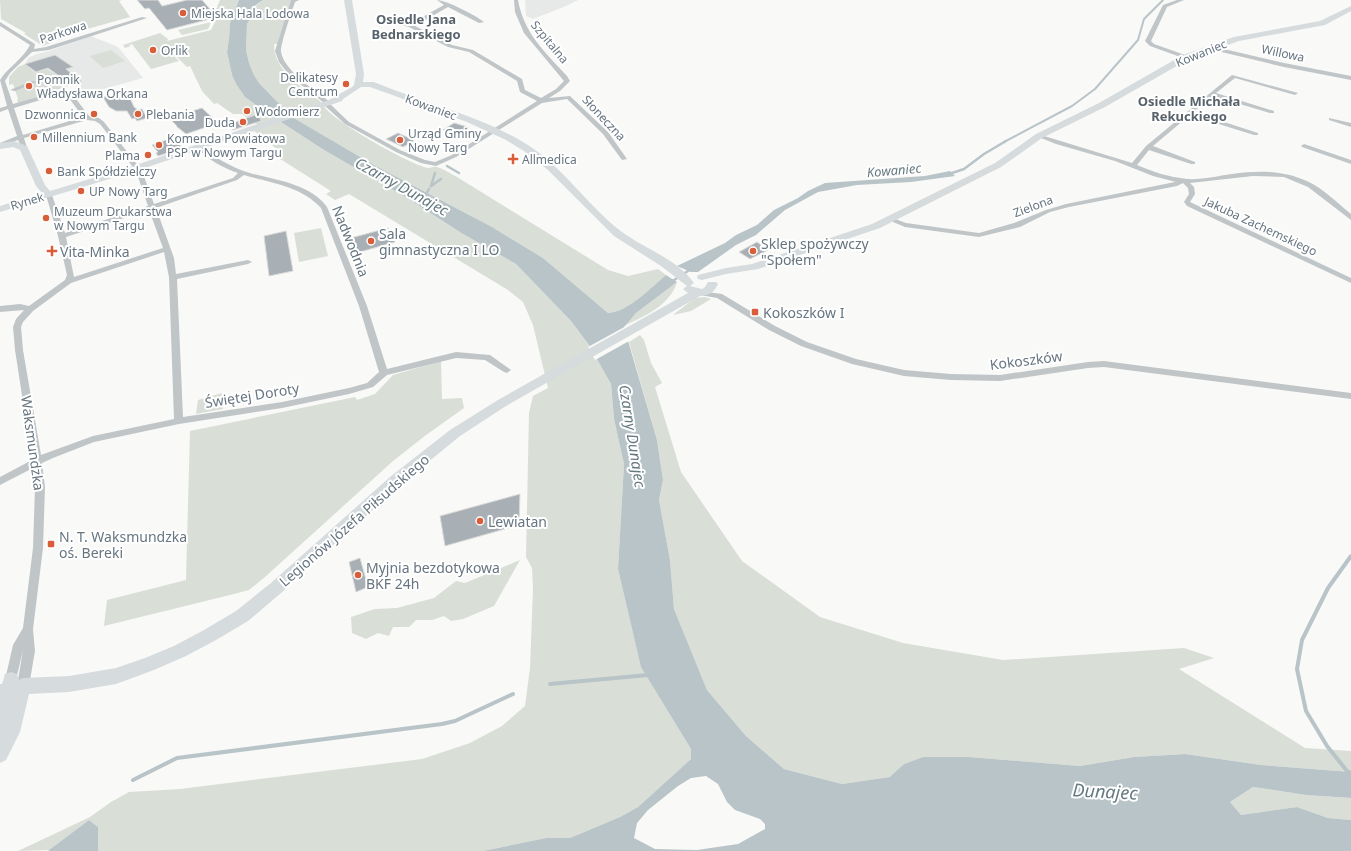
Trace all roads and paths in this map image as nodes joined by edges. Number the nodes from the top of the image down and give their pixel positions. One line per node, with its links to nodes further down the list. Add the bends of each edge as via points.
1 (297, 0): 24 (street, Szpitalna, via 293,0 278,51 291,74)
2 (348, 0): 19 (street)
3 (440, 0): 6 (street)
4 (516, 0): 23 (street, Szpitalna, via 518,17 524,30 567,79 563,86)
5 (1182, 0): 15 (street, via 1165,6 1148,41 1152,45)
6 (449, 4): 10 (street); 12 (street)
7 (1351, 8): 13 (street, Kowaniec, via 1322,23 1243,38)
8 (144, 18): 14 (street, Parkowa, via 47,49)
9 (388, 20): 12 (street)
10 (481, 22)
11 (0, 24): 14 (street, Parkowa, via 31,42 33,48)
12 (411, 26): 23 (street, via 455,47 472,51 520,80 522,91)
13 (1211, 48): 15 (street, Kowaniec); 16 (street, Willowa)
14 (30, 51): 17 (street)
15 (1186, 57): 34 (street, Kowaniec, via 1102,105)
16 (1351, 78)
17 (1, 81): 25 (street, Rynek)
18 (34, 82): 20 (street)
19 (364, 88): 24 (street); 32 (street, Kowaniec, via 396,94)
20 (13, 90)
21 (1295, 93): 22 (street, via 1234,76)
22 (1212, 94): 27 (street); 28 (street)
23 (541, 101): 32 (street, Szpitalna); 41 (street, Słoneczna, via 568,97 588,113 616,144)
24 (327, 103): 32 (street, Szpitalna, via 347,123 428,164 436,164 454,156); 38 (street)
25 (10, 107): 26 (street); 29 (street, via 68,92); 35 (street, Rynek)
26 (0, 110)
27 (1272, 112)
28 (1189, 113): 33 (street); 39 (street)
29 (87, 118): 35 (street); 45 (street, via 97,119 102,123)
30 (1331, 119): 31 (street)
31 (1351, 125)
32 (494, 131): 61 (street, Kowaniec, via 535,154 613,230)
33 (1256, 134)
34 (1039, 136): 44 (street, Zielona); 54 (street, Kowaniec, via 998,166)
35 (21, 137): 36 (street); 40 (street, Rynek)
36 (0, 146): 40 (street, via 14,144)
37 (1304, 146): 42 (street)
38 (199, 147): 45 (street); 46 (street, Nadwodnia, via 222,163)
39 (1148, 147): 43 (street); 44 (street)
40 (24, 148): 48 (street, Rynek)
41 (624, 159)
42 (1351, 162)
43 (1193, 163)
44 (1133, 166): 47 (street, Zielona)
45 (136, 168): 49 (street); 51 (street)
46 (243, 173): 51 (street, via 235,179); 65 (street, Nadwodnia, via 300,189 316,197 320,202 363,306)
47 (1183, 180): 53 (street, Zielona, via 1205,180 1256,173 1288,176 1320,191); 54 (street, Zielona, via 1177,184 1068,205 1017,225 979,235 905,224); 60 (street, Jakuba Zachemskiego, via 1191,188 1192,194 1187,202 1189,205)
48 (41, 186): 49 (street, Rynek); 50 (street, via 34,196)
49 (49, 195): 50 (street, Rynek); 55 (street)
50 (19, 203): 52 (street, Rynek)
51 (152, 207): 55 (street); 56 (street)
52 (0, 209)
53 (1351, 218)
54 (890, 219): 61 (street, Kowaniec, via 852,235 754,267 734,271)
55 (62, 236): 59 (street, via 71,275)
56 (167, 249): 58 (street); 59 (street, Waksmundzka)
57 (248, 262): 58 (street)
58 (173, 277): 67 (street, via 179,365)
59 (68, 281): 63 (street, Waksmundzka)
60 (1351, 281)
61 (702, 286): 66 (street, Kokoszków, via 804,344 855,362 904,372 951,377 1000,378 1104,364); 70 (street, Legionów Józefa Piłsudskiego, via 643,324 476,419 430,452 242,616 210,636 180,652 116,676 69,684)
62 (0, 309): 63 (street, via 20,307)
63 (30, 310): 68 (street, Waksmundzka, via 20,321 16,332)
64 (507, 370): 65 (street, Świętej Doroty, via 487,357 456,355)
65 (384, 373): 67 (street, Świętej Doroty, via 370,385 349,391 282,405)
66 (1351, 396)
67 (179, 421): 68 (street, Świętej Doroty, via 93,439)
68 (37, 461): 69 (street, Świętej Doroty); 70 (street, Waksmundzka, via 40,487 38,548 28,629 29,651)
69 (0, 481)
70 (8, 686): 71 (street, Waksmundzka); 72 (street, Waksmundzka, via 11,732)
71 (0, 728)
72 (0, 754)

